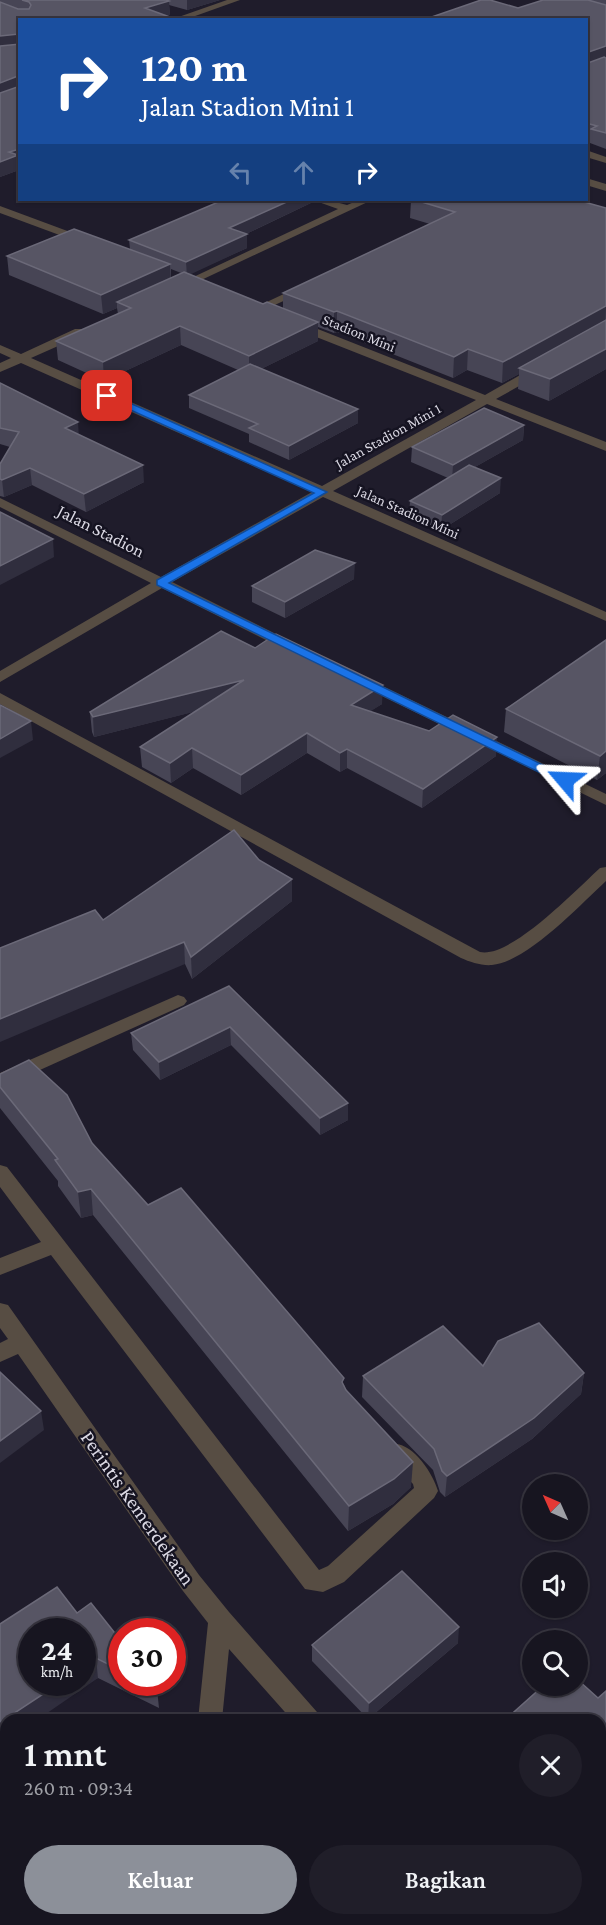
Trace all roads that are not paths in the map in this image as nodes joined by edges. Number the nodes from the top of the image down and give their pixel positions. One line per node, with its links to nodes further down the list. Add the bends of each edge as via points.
1 (236, 0): 2 (street)
2 (175, 15)
3 (588, 154): 4 (street)
4 (606, 160)
5 (588, 183): 6 (street)
6 (606, 189): 7 (street)
7 (593, 196)
8 (321, 201): 11 (street)
9 (365, 201): 11 (street)
10 (0, 209): 12 (street)
11 (348, 209): 15 (street)
12 (14, 214): 13 (street); 14 (street)
13 (0, 220)
14 (102, 248)
15 (184, 279): 17 (street); 18 (street)
16 (321, 279): 24 (street, Stadion Mini, via 253,307)
17 (209, 289)
18 (168, 291)
19 (95, 325): 21 (street)
20 (0, 349): 21 (street, Jalan Stadion Mini)
21 (21, 358): 23 (street); 26 (street, Jalan Stadion Mini)
22 (556, 360): 24 (street, Jalan Stadion Mini 1)
23 (0, 368)
24 (485, 400): 25 (street, Stadion Mini); 26 (street, Jalan Stadion Mini 1)
25 (606, 447)
26 (321, 492): 28 (street, Jalan Stadion Mini 1); 29 (street, Jalan Stadion Mini)
27 (0, 502): 28 (street, Jalan Stadion)
28 (160, 583): 30 (street, Jalan Stadion); 32 (street, Jalan Stadion Mini 1)
29 (606, 617)
30 (300, 651)
31 (351, 676): 34 (street)
32 (0, 677)
33 (0, 698): 35 (street, via 481,959 495,959 519,948)
34 (606, 800)
35 (606, 872)
36 (178, 1001): 37 (street)
37 (0, 1081)
38 (0, 1172): 39 (street)
39 (55, 1245): 40 (street); 44 (street, via 313,1581 336,1574 426,1491 423,1479)
40 (0, 1267)
41 (0, 1311): 42 (street, Perintis Kemerdekaan)
42 (21, 1342): 43 (street); 45 (street, Perintis Kemerdekaan)
43 (0, 1353)
44 (385, 1439)
45 (220, 1620): 46 (street); 47 (street, Perintis Kemerdekaan)
46 (211, 1714)
47 (303, 1714)

